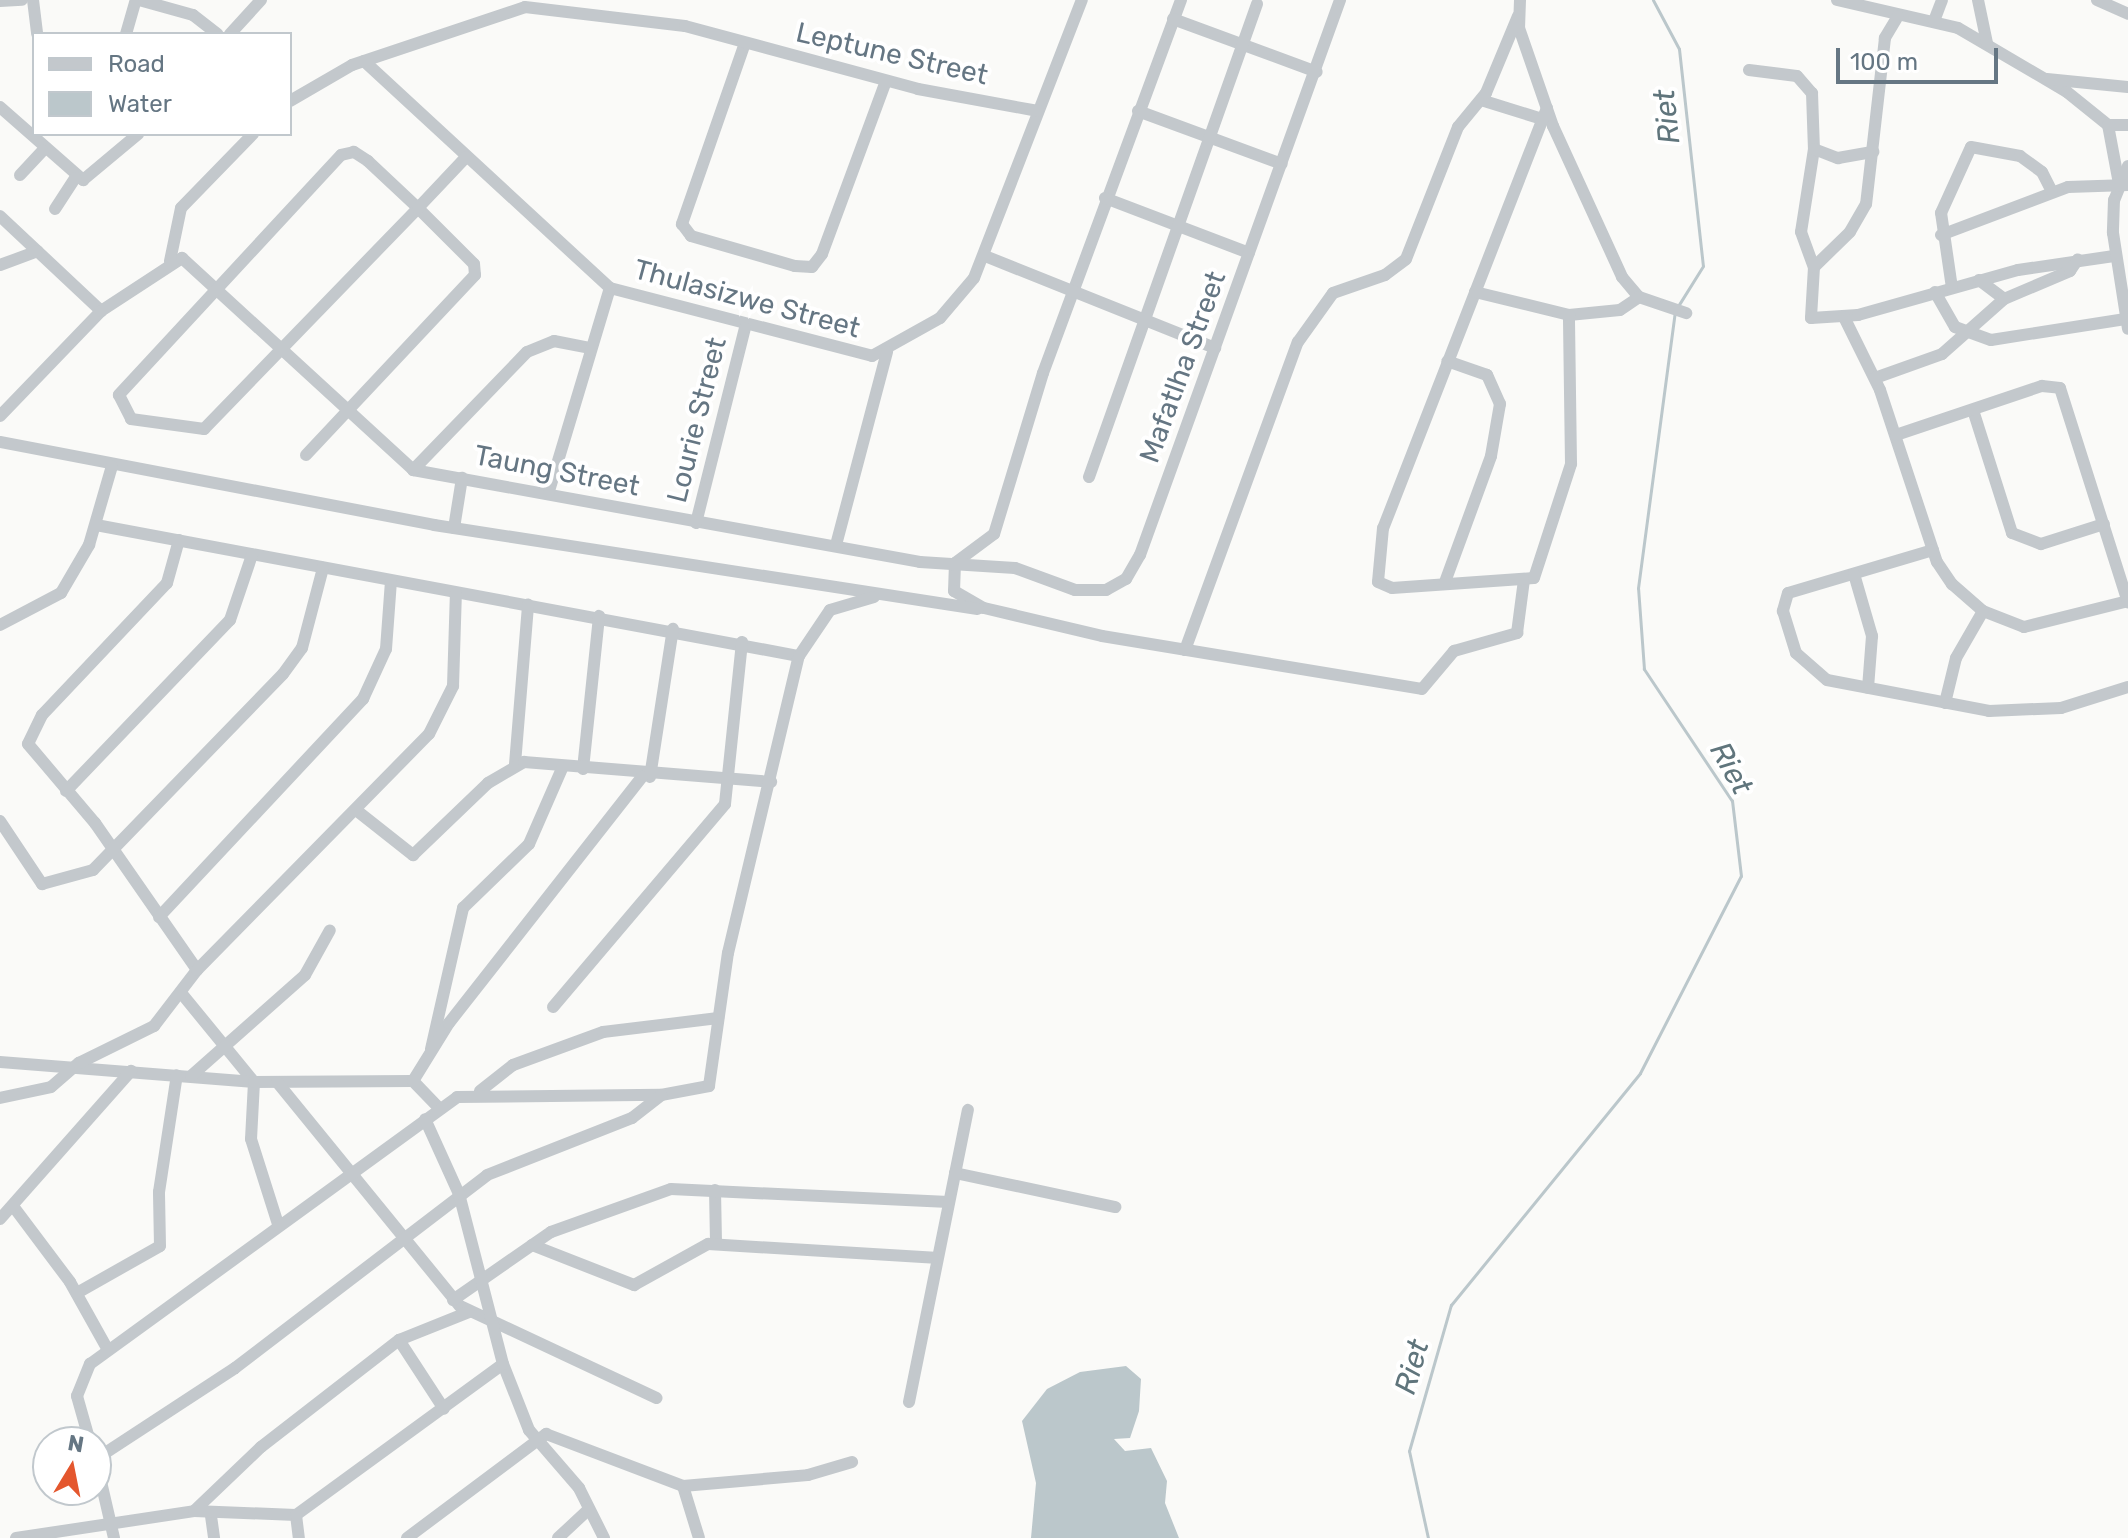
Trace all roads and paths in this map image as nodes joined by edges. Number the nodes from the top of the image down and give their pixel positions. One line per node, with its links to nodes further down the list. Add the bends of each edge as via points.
1 (22, 0): 13 (street)
2 (33, 0): 20 (street)
3 (137, 0): 21 (street); 22 (street, via 193,15)
4 (261, 0): 23 (street)
5 (1082, 0): 35 (street, Thulasizwe Street)
6 (1181, 0): 18 (street)
7 (1340, 0): 29 (street, Mafatlha Street)
8 (1520, 0): 16 (street)
9 (1837, 0): 17 (street)
10 (1942, 0): 19 (street)
11 (1978, 0): 25 (street)
12 (2097, 0): 15 (street)
13 (0, 1)
14 (1257, 4): 26 (street)
15 (2126, 8)
16 (1518, 16): 34 (street); 37 (street)
17 (1898, 16): 19 (street); 46 (street, via 1885,38)
18 (1173, 19): 26 (street); 36 (street)
19 (1934, 21): 25 (street)
20 (37, 32)
21 (127, 32)
22 (214, 32)
23 (232, 32)
24 (745, 43): 27 (street, Leptune Street, via 667,23 525,7); 31 (street, Leptune Street); 31 (street, via 682,224 691,236 795,266 812,267 822,254)
25 (1987, 43): 30 (street)
26 (1242, 45): 29 (street); 41 (street)
27 (364, 61): 33 (street, Leptune Street); 47 (street, Thulasizwe Street)
28 (1749, 70): 44 (street, via 1808,83)
29 (1317, 72): 48 (street, Mafatlha Street)
30 (2040, 78): 32 (street); 39 (street)
31 (886, 81): 35 (street, Leptune Street)
32 (2128, 87)
33 (292, 100)
34 (1481, 100): 37 (street); 126 (street, via 1458,127 1406,259 1385,275 1333,293 1298,342)
35 (1038, 111): 62 (street, Thulasizwe Street)
36 (1138, 111): 41 (street); 54 (street)
37 (1544, 114): 73 (street); 75 (street, via 1622,277)
38 (3, 116): 45 (street)
39 (2108, 125): 40 (street); 52 (street)
40 (2128, 125)
41 (1208, 134): 48 (street); 58 (street)
42 (136, 136): 51 (street, via 93,178)
43 (251, 136): 65 (street, via 181,208)
44 (1814, 149): 46 (street, via 1838,158); 67 (street, via 1801,232)
45 (42, 151): 50 (street); 51 (street)
46 (1873, 152): 67 (street, via 1862,214)
47 (466, 157): 55 (street); 70 (street, Thulasizwe Street)
48 (1282, 164): 61 (street, Mafatlha Street)
49 (2128, 166): 52 (street)
50 (20, 175)
51 (75, 178): 56 (street)
52 (2124, 185): 53 (street); 63 (street)
53 (2052, 192): 59 (street, via 2028,208); 59 (street, via 2042,172 2020,156 1975,146 1951,185)
54 (1105, 198): 58 (street); 72 (street)
55 (418, 208): 69 (street, via 362,156 345,152); 87 (street); 92 (street, via 474,264 475,275)
56 (55, 209)
57 (0, 216): 60 (street)
58 (1173, 225): 61 (street); 81 (street)
59 (1941, 235): 71 (street)
60 (38, 251): 66 (street); 77 (street)
61 (1249, 253): 86 (street, Mafatlha Street)
62 (985, 256): 72 (street); 88 (street, Thulasizwe Street, via 951,309)
63 (2114, 256): 64 (street); 82 (street)
64 (2078, 259): 68 (street); 76 (street, via 2070,271)
65 (170, 261): 69 (street, via 187,258); 77 (street)
66 (0, 265)
67 (1814, 267): 80 (street, via 1811,318)
68 (1979, 280): 71 (street); 76 (street)
69 (219, 286): 87 (street); 87 (street, via 121,389 126,417 186,432 204,429)
70 (610, 288): 83 (street, Thulasizwe Street); 85 (street)
71 (1952, 288): 74 (street)
72 (1072, 292): 81 (street); 110 (street, via 994,534)
73 (1475, 292): 79 (street); 89 (street)
74 (1935, 292): 80 (street); 84 (street, via 1946,318)
75 (1639, 297): 78 (street); 79 (street, via 1620,310)
76 (2004, 299): 84 (street)
77 (101, 311): 93 (street)
78 (1686, 313)
79 (1569, 315): 113 (street, via 1571,464 1536,576)
80 (1844, 317): 90 (street)
81 (1142, 319): 86 (street); 99 (street)
82 (2126, 324): 84 (street, via 2013,342)
83 (745, 328): 88 (street, Thulasizwe Street, via 851,355); 102 (street, Lourie Street)
84 (1965, 333): 90 (street, via 1942,354)
85 (589, 348): 98 (street, via 554,341 527,352); 101 (street)
86 (1215, 348): 110 (street, Mafatlha Street, via 1126,579 1106,590 1075,590 1015,568)
87 (283, 349): 92 (street)
88 (887, 352): 107 (street)
89 (1447, 361): 115 (street, via 1487,375 1500,404 1491,456); 115 (street, via 1374,564 1382,586)
90 (1875, 378): 94 (street)
91 (1973, 410): 94 (street); 103 (street, via 2012,533 2041,544); 103 (street, via 2046,385 2060,388)
92 (347, 415): 96 (street); 98 (street)
93 (0, 416)
94 (1896, 435): 108 (street)
95 (0, 442): 97 (street)
96 (306, 455)
97 (112, 466): 104 (street); 105 (street)
98 (413, 470): 100 (street, Taung Street)
99 (1089, 477)
100 (462, 478): 101 (street, Taung Street); 105 (street)
101 (549, 491): 102 (street, Taung Street)
102 (696, 523): 107 (street, Taung Street)
103 (2104, 524): 118 (street)
104 (96, 525): 106 (street); 123 (street, via 61,593)
105 (454, 528): 117 (street, via 545,537)
106 (179, 540): 109 (street); 137 (street, via 167,583 29,734 35,756)
107 (836, 545): 110 (street, Taung Street)
108 (1933, 550): 112 (street); 121 (street, via 1952,584)
109 (252, 555): 111 (street); 137 (street, via 230,620)
110 (955, 563): 120 (street, via 954,591)
111 (323, 568): 114 (street); 140 (street, via 302,648 283,674)
112 (1854, 574): 129 (street, via 1872,636); 129 (street, via 1795,590 1783,611 1792,646 1808,666 1827,680)
113 (1524, 580): 115 (street); 126 (street, via 1517,633 1454,651 1427,688)
114 (391, 581): 116 (street); 141 (street, via 386,649 363,699)
115 (1445, 582)
116 (456, 593): 119 (street); 138 (street, via 445,713)
117 (874, 597): 120 (street); 127 (street, via 830,610)
118 (2128, 602): 121 (street, via 2024,627)
119 (528, 605): 122 (street); 131 (street)
120 (984, 608): 126 (street)
121 (1983, 611): 130 (street, via 1956,658)
122 (599, 616): 124 (street); 133 (street)
123 (0, 625)
124 (673, 629): 125 (street); 134 (street)
125 (742, 642): 127 (street); 135 (street)
126 (1185, 650)
127 (799, 656): 136 (street)
128 (2128, 687): 130 (street, via 2041,712)
129 (1868, 688): 130 (street)
130 (1945, 703)
131 (515, 764): 132 (street); 138 (street, via 413,855)
132 (563, 766): 133 (street); 148 (street, via 529,844 463,908)
133 (583, 769): 134 (street)
134 (646, 777): 135 (street); 148 (street)
135 (732, 777): 136 (street); 145 (street, via 725,804)
136 (771, 782): 146 (street)
137 (66, 791): 140 (street)
138 (356, 810): 143 (street)
139 (0, 821): 140 (street, via 42,884 85,875)
140 (113, 850): 141 (street)
141 (159, 917): 143 (street)
142 (330, 930): 147 (street, via 305,975)
143 (197, 970): 144 (street)
144 (182, 994): 147 (street); 150 (street, via 154,1026)
145 (553, 1007)
146 (718, 1018): 157 (street, via 603,1032 513,1065); 158 (street, via 709,1086)
147 (226, 1044): 153 (street); 155 (street)
148 (431, 1052): 154 (street)
149 (0, 1062): 150 (street)
150 (79, 1063): 151 (street); 159 (street, via 51,1087)
151 (131, 1071): 152 (street); 168 (street)
152 (177, 1075): 153 (street); 177 (street, via 159,1192 160,1246)
153 (191, 1076): 155 (street)
154 (413, 1081): 156 (street); 160 (street)
155 (254, 1082): 156 (street); 171 (street, via 251,1139)
156 (277, 1082): 163 (street)
157 (480, 1091): 158 (street); 160 (street)
158 (661, 1095): 166 (street, via 632,1118 511,1160)
159 (0, 1098)
160 (440, 1109): 162 (street)
161 (968, 1110): 164 (street)
162 (425, 1119): 163 (street); 166 (street)
163 (353, 1168): 171 (street); 172 (street)
164 (955, 1173): 167 (street); 169 (street)
165 (715, 1190): 167 (street); 173 (street); 174 (street, via 671,1189 619,1202)
166 (459, 1194): 172 (street); 176 (street)
167 (949, 1202): 175 (street)
168 (13, 1206): 170 (street); 177 (street)
169 (1115, 1207)
170 (0, 1219)
171 (278, 1224): 182 (street)
172 (403, 1236): 178 (street); 189 (street, via 235,1368)
173 (716, 1244): 174 (street, via 634,1285); 175 (street)
174 (532, 1245): 176 (street)
175 (935, 1258): 185 (street)
176 (479, 1282): 178 (street); 180 (street)
177 (77, 1293): 182 (street)
178 (453, 1300): 179 (street)
179 (469, 1312): 180 (street); 181 (street)
180 (493, 1324): 183 (street); 184 (street)
181 (399, 1340): 186 (street); 194 (street, via 261,1447)
182 (108, 1350): 187 (street, via 86,1367 77,1390)
183 (503, 1364): 186 (street); 188 (street)
184 (656, 1398)
185 (909, 1402)
186 (444, 1409): 195 (street)
187 (86, 1426)
188 (534, 1437): 191 (street, via 554,1436); 193 (street, via 567,1471); 201 (street)
189 (112, 1449)
190 (852, 1462): 191 (street, via 808,1475)
191 (683, 1486): 204 (street)
192 (107, 1506): 197 (street)
193 (589, 1509): 202 (street); 203 (street)
194 (194, 1511): 196 (street); 197 (street)
195 (296, 1515): 196 (street); 200 (street)
196 (211, 1516): 199 (street)
197 (113, 1533): 198 (street)
198 (16, 1538)
199 (214, 1538)
200 (299, 1538)
201 (407, 1538)
202 (558, 1538)
203 (604, 1538)
204 (699, 1538)

